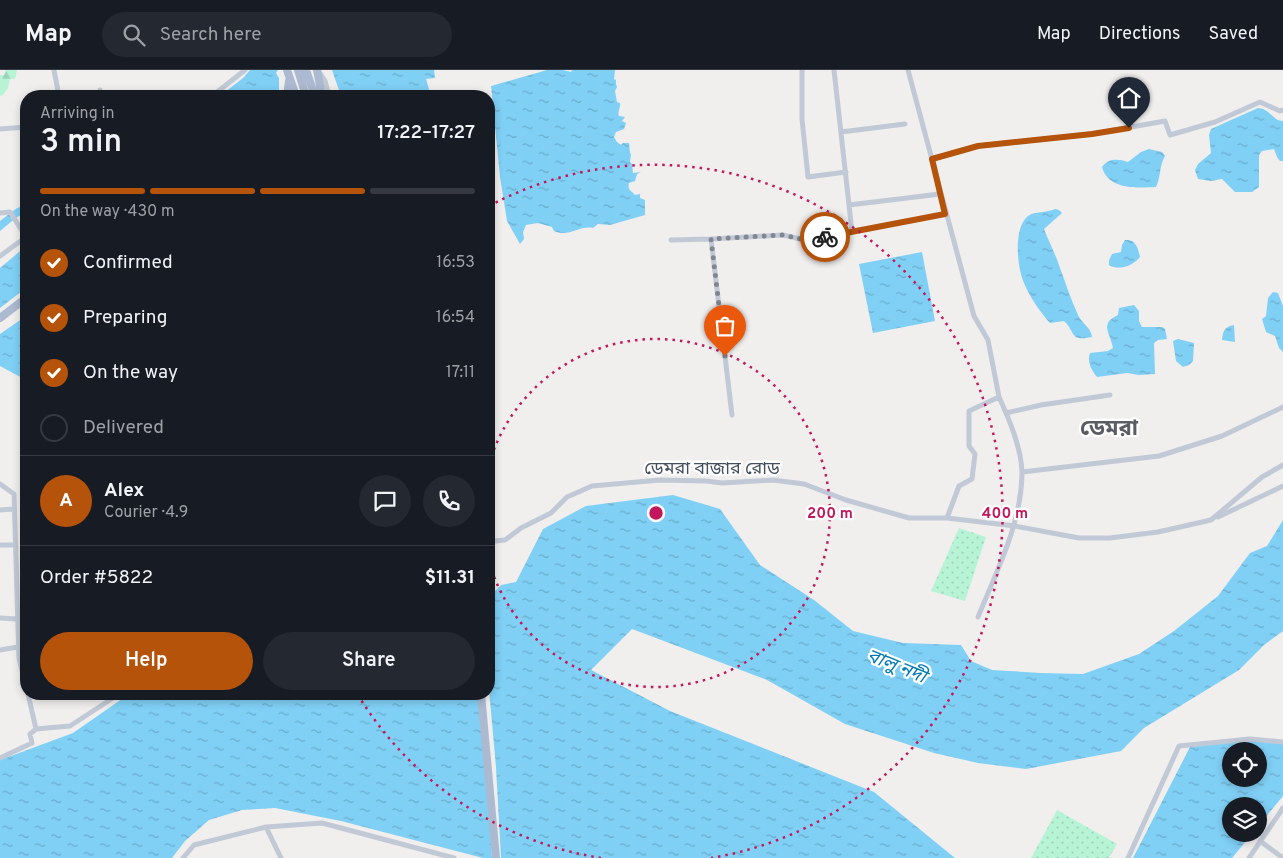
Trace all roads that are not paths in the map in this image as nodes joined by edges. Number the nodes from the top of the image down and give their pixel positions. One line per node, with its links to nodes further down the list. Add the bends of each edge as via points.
1 (54, 70): 10 (street)
2 (298, 70): 14 (main road)
3 (306, 70): 15 (main road)
4 (317, 70): 16 (main road); 17 (street)
5 (802, 70): 24 (street, via 802,119 808,177)
6 (834, 70): 22 (street)
7 (908, 70): 23 (street)
8 (244, 71): 11 (street)
9 (288, 73): 12 (main road); 13 (main road)
10 (58, 90)
11 (220, 90)
12 (287, 90)
13 (294, 90)
14 (304, 90)
15 (313, 90)
16 (321, 90)
17 (327, 90)
18 (1283, 110): 23 (street, via 1260,102 1215,122 1170,135 1165,121 1092,134 978,146)
19 (905, 124): 22 (street)
20 (20, 128): 21 (street)
21 (0, 130)
22 (841, 132): 24 (street)
23 (932, 159): 25 (street)
24 (846, 172): 26 (street)
25 (940, 194): 26 (street); 28 (street)
26 (849, 205): 30 (street)
27 (0, 213): 29 (street, via 10,212)
28 (945, 214): 30 (street); 38 (street, via 974,316 988,340)
29 (20, 228)
30 (852, 232): 31 (street, via 805,240 783,235)
31 (711, 239): 32 (street); 41 (street)
32 (671, 240)
33 (20, 241): 34 (street)
34 (0, 256)
35 (20, 303): 36 (main road)
36 (0, 318)
37 (1110, 395): 40 (street)
38 (999, 397): 40 (street); 48 (street, via 969,411 969,446 975,454 972,479 959,486)
39 (1283, 407): 43 (street, via 1222,436 1159,456)
40 (1006, 413): 43 (street)
41 (732, 415)
42 (1283, 465): 49 (street, via 1262,477)
43 (1022, 472): 50 (street)
44 (0, 484): 46 (street, via 14,494)
45 (1283, 486): 49 (street)
46 (14, 509): 47 (street); 53 (street)
47 (0, 510)
48 (947, 518): 50 (street, ডেমরা বাজার রোড); 51 (street, ডেমরা বাজার রোড, via 908,518 804,484 773,480 722,483 660,480 592,486 567,497 551,513 505,540)
49 (1211, 520): 50 (street, ডেমরা বাজার রোড, via 1158,532 1110,538 1079,538)
50 (1015, 526): 54 (street)
51 (495, 541)
52 (0, 545): 53 (street)
53 (16, 545): 56 (street)
54 (978, 617)
55 (0, 618): 56 (street)
56 (16, 619): 57 (street)
57 (18, 647): 58 (street); 59 (street)
58 (0, 650)
59 (20, 662)
60 (29, 700): 63 (street)
61 (110, 700): 63 (street, via 70,726)
62 (482, 700): 74 (main road)
63 (36, 729): 65 (street, via 30,734 32,743)
64 (1283, 742): 75 (street, via 1250,739 1179,746)
65 (0, 758)
66 (1283, 808): 68 (street)
67 (266, 828): 71 (street, via 194,845); 72 (street); 73 (street, via 322,822)
68 (1267, 830)
69 (1259, 842): 76 (street)
70 (1263, 842): 77 (street)
71 (183, 858)
72 (281, 858)
73 (454, 858)
74 (496, 858)
75 (1128, 858)
76 (1250, 858)
77 (1283, 858)

